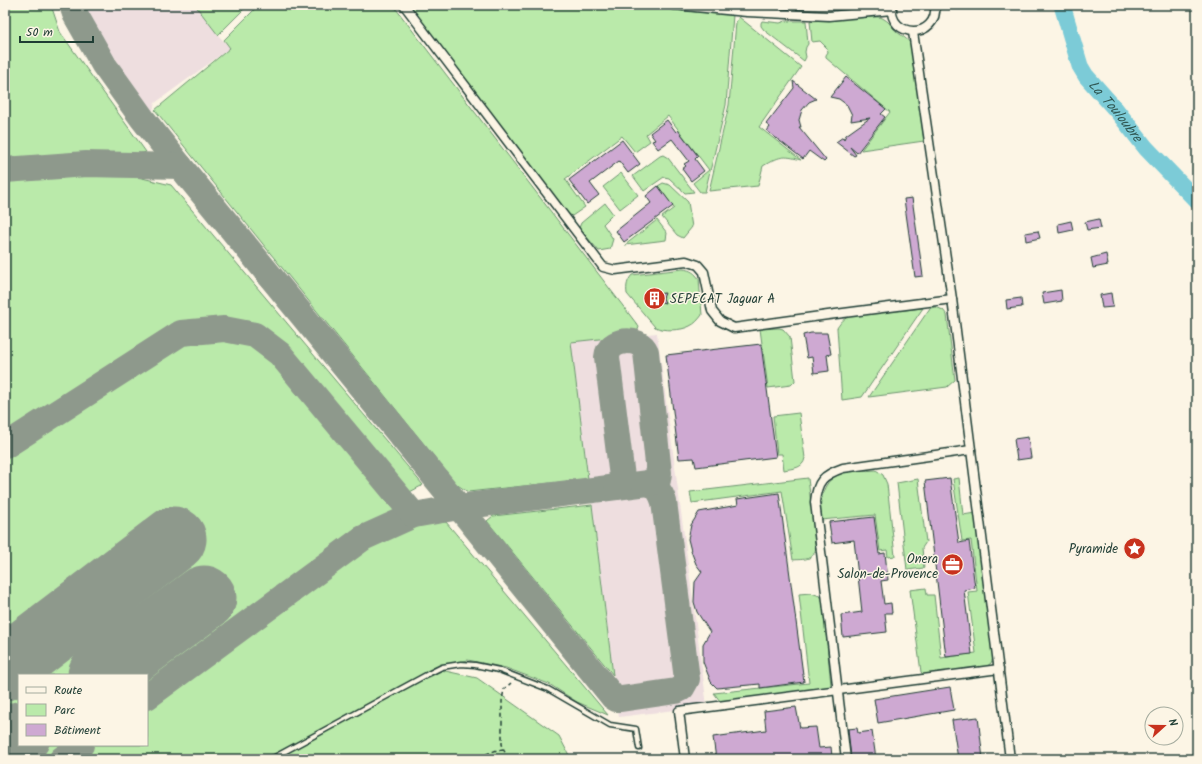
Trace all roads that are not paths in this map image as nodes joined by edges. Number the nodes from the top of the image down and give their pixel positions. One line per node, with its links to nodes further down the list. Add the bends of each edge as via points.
1 (404, 5): 6 (street, via 602,267 615,270 686,261 698,265 704,272 712,311 720,321 734,328)
2 (674, 5): 4 (street, via 829,16)
3 (935, 5): 5 (street, via 931,24)
4 (892, 8): 5 (street, via 896,23)
5 (913, 32): 6 (street)
6 (952, 299): 7 (street)
7 (971, 450): 8 (street); 9 (street, via 843,468 828,473 820,481 815,502)
8 (999, 670): 9 (street); 14 (street)
9 (838, 691): 12 (street, via 679,711); 13 (street)
10 (639, 748): 11 (lane, via 636,729 610,725 554,692 525,679 499,670 461,664 442,667)
11 (271, 759)
12 (685, 759)
13 (846, 759)
14 (1010, 759)

